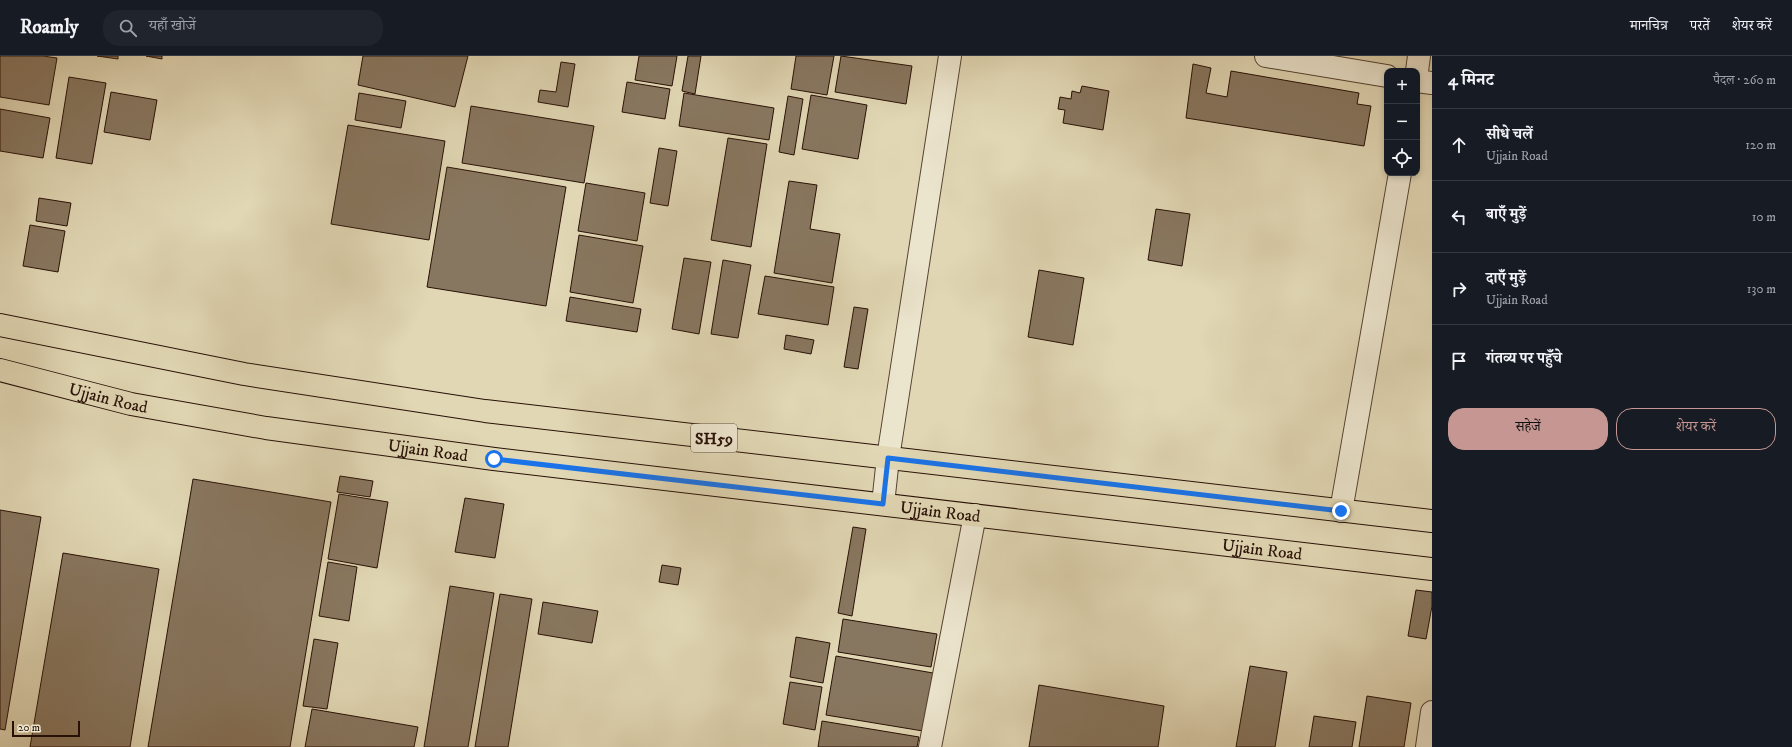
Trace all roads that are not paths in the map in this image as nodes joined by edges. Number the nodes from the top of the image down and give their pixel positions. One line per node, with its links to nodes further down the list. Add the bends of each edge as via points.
1 (950, 56): 11 (street)
2 (1266, 56): 5 (street)
3 (1419, 56): 4 (street)
4 (1417, 68)
5 (1384, 76)
6 (1420, 81): 7 (street)
7 (1432, 83)
8 (1399, 176): 13 (street)
9 (0, 325): 11 (main road, SH59, via 244,374 485,411)
10 (0, 370): 12 (main road, Ujjain Road, via 131,404 266,428 494,459)
11 (888, 458): 12 (street); 13 (main road, SH59)
12 (883, 504): 14 (main road, Ujjain Road)
13 (1341, 511): 15 (main road, SH59)
14 (975, 515): 16 (main road, Ujjain Road); 18 (street)
15 (1432, 521)
16 (1432, 569)
17 (1432, 712): 19 (street)
18 (930, 747)
19 (1427, 747)

